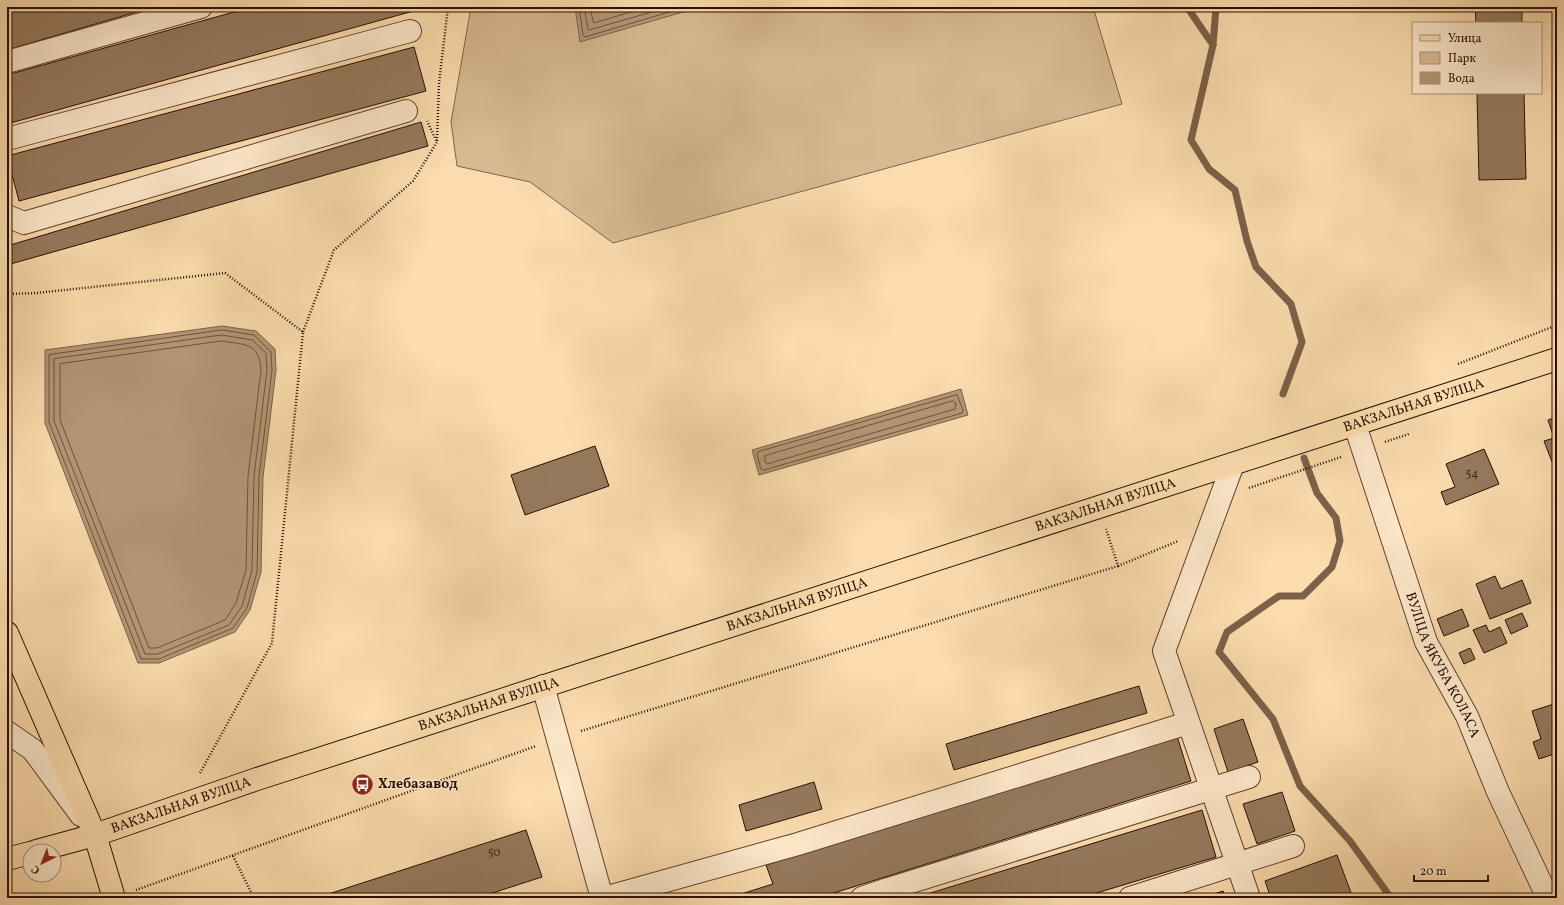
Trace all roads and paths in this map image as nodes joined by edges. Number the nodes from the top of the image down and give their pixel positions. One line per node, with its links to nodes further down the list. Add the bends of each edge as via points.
1 (201, 7): 4 (street)
2 (448, 7): 7 (path, via 439,83)
3 (410, 31): 6 (street)
4 (7, 62)
5 (406, 111): 7 (path, via 420,108); 8 (street, via 24,223)
6 (7, 139)
7 (437, 142): 10 (path, via 413,181 334,250)
8 (7, 216)
9 (7, 294): 10 (path, via 225,273)
10 (303, 332): 29 (path, via 272,643)
11 (1557, 359): 12 (main road, ВАКЗАЛЬНАЯ ВУЛІЦА)
12 (1355, 425): 14 (street, ВУЛІЦА ЯКУБА КОЛАСА); 15 (main road, ВАКЗАЛЬНАЯ ВУЛІЦА)
13 (1415, 432): 14 (path)
14 (1363, 450): 16 (path); 45 (street, ВУЛІЦА ЯКУБА КОЛАСА, via 1426,642 1467,716 1498,792)
15 (1233, 464): 17 (main road, ВАКЗАЛЬНАЯ ВУЛІЦА); 22 (street, via 1164,651)
16 (1242, 491)
17 (1099, 507): 19 (path); 21 (main road, ВАКЗАЛЬНАЯ ВУЛІЦА)
18 (1179, 541): 19 (path)
19 (1118, 566): 24 (path)
20 (7, 633): 30 (main road)
21 (543, 686): 24 (street); 29 (main road, ВАКЗАЛЬНАЯ ВУЛІЦА)
22 (1188, 723): 28 (street); 41 (street, via 798,844)
23 (7, 732): 26 (street)
24 (558, 738): 34 (path); 41 (street)
25 (7, 749): 26 (street)
26 (33, 750): 30 (street)
27 (1249, 777): 28 (street)
28 (1211, 789): 36 (street); 38 (street)
29 (182, 805): 30 (main road, ВАКЗАЛЬНАЯ ВУЛІЦА)
30 (95, 835): 31 (main road, ВАКЗАЛЬНАЯ ВУЛІЦА); 39 (main road)
31 (62, 844)
32 (1294, 846): 36 (street)
33 (22, 855): 35 (main road)
34 (234, 856): 37 (path); 40 (path)
35 (7, 859)
36 (1237, 864): 43 (street); 44 (street)
37 (152, 885)
38 (886, 894): 42 (street)
39 (114, 898)
40 (254, 898)
41 (603, 898)
42 (862, 898)
43 (1130, 898)
44 (1248, 898)
45 (1548, 898)

